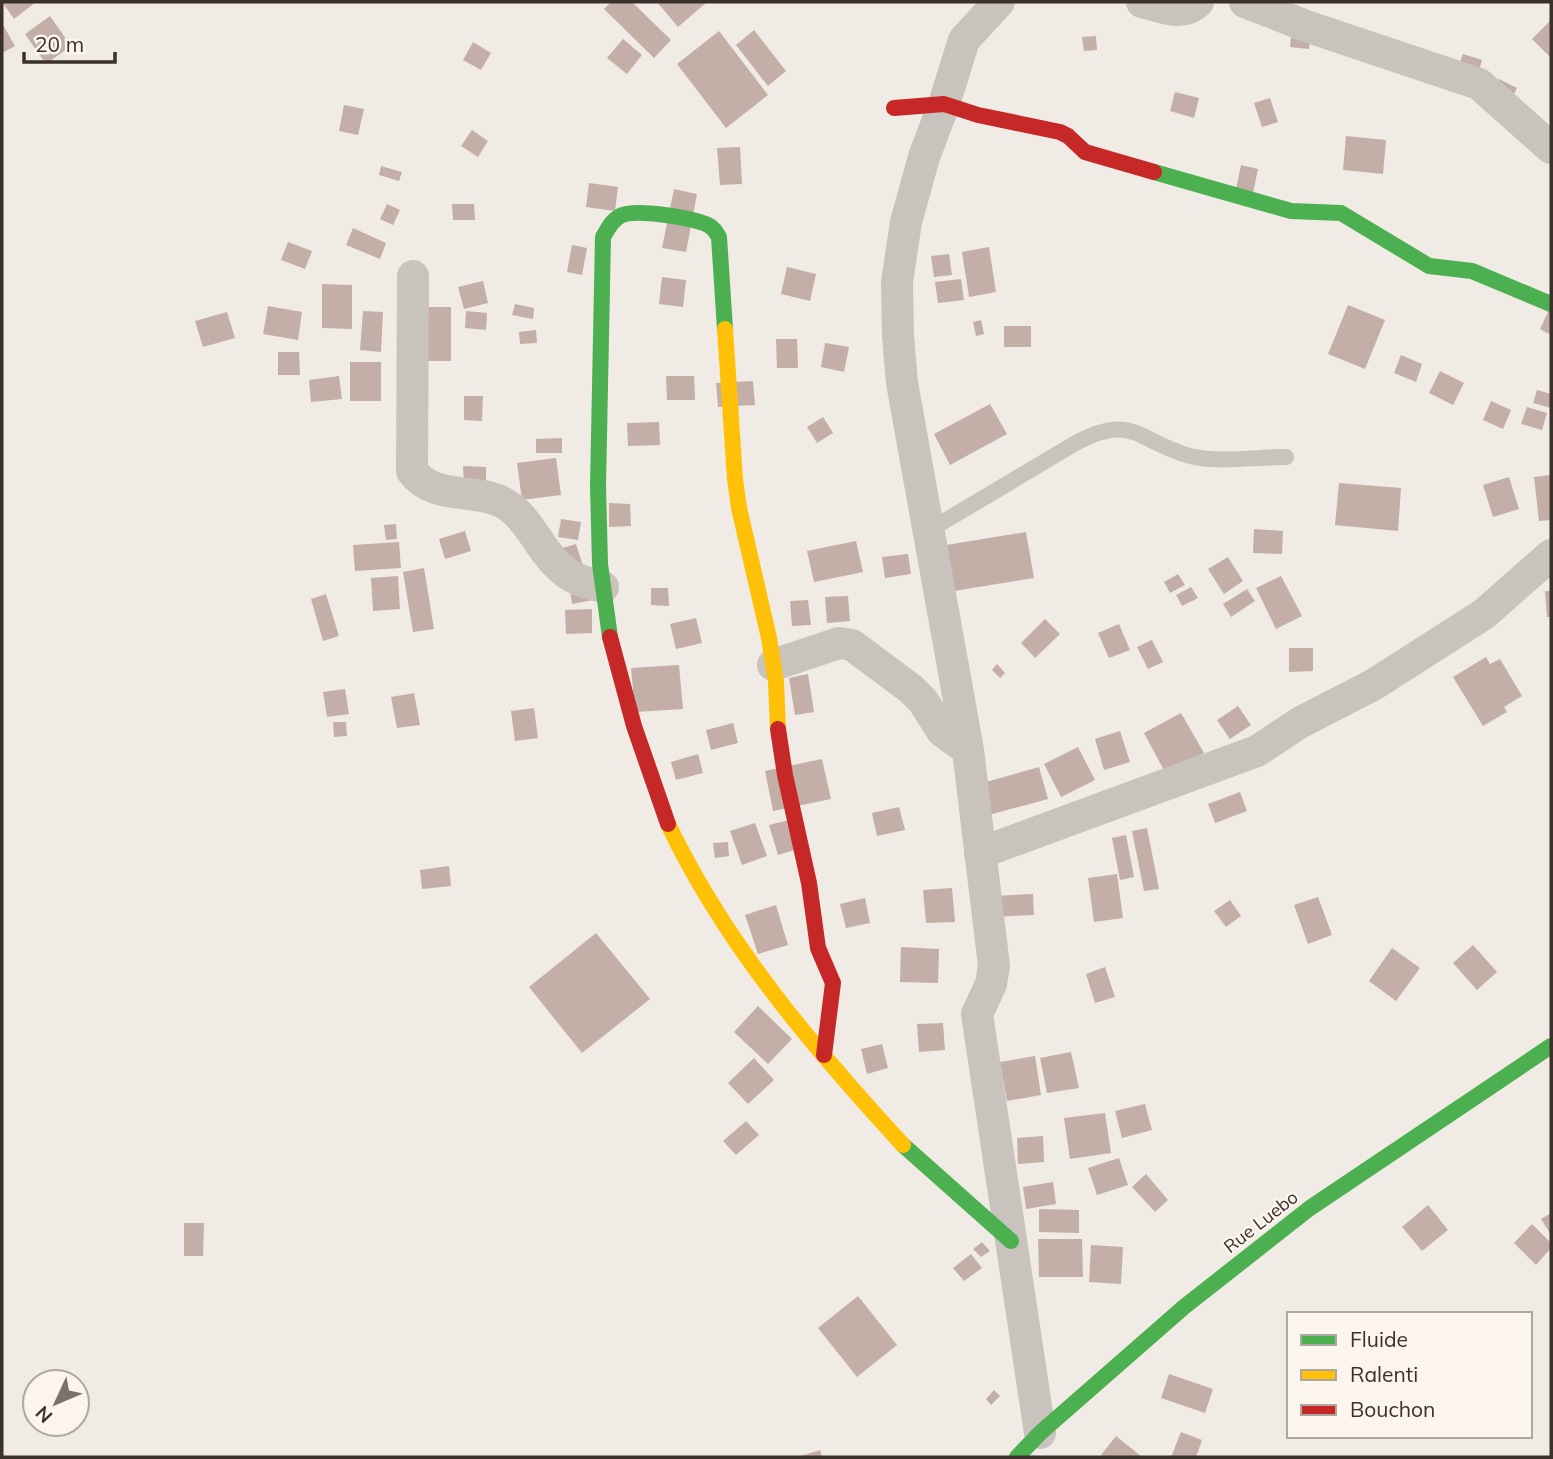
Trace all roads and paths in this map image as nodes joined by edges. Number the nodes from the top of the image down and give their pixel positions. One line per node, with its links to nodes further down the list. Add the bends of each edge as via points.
1 (999, 2): 5 (street, via 964,40)
2 (1142, 2): 3 (street, via 1179,12)
3 (1198, 2)
4 (1245, 2): 7 (street, via 1479,84)
5 (944, 104): 6 (street); 9 (street, via 1060,132 1084,152 1290,211 1340,213 1429,265 1472,271); 11 (street, via 906,222 897,282 902,383)
6 (894, 108)
7 (1551, 148)
8 (413, 276): 13 (street, via 412,471 436,489 500,501 516,512 567,573)
9 (1551, 304)
10 (1286, 457): 11 (lane, via 1205,458 1114,428 1094,433)
11 (928, 531): 15 (street)
12 (1551, 555): 16 (street, via 1484,614 1373,685 1256,751)
13 (603, 587): 14 (street, via 598,485 603,237 611,223 625,214 690,219 711,226 719,237 735,479); 18 (street, via 610,635 634,726 668,825 709,903)
14 (773, 665): 15 (street, via 839,643 852,645 911,689 942,731); 18 (street, via 786,783 809,883 818,948 833,984)
15 (968, 750): 16 (street)
16 (980, 853): 19 (street, via 994,966 977,1014)
17 (1551, 1045): 20 (street, Rue Luebo, via 1310,1208 1184,1307)
18 (824, 1055): 19 (street, via 907,1150)
19 (1011, 1241): 20 (street)
20 (1040, 1433): 21 (street, Rue Luebo)
21 (1017, 1457)

